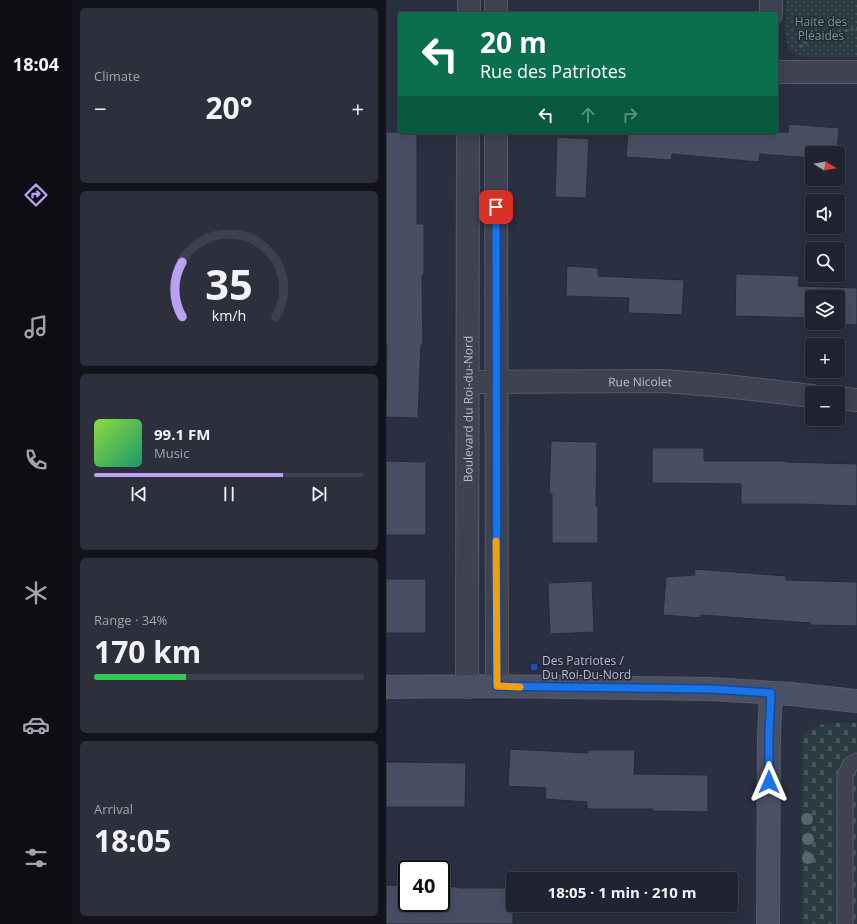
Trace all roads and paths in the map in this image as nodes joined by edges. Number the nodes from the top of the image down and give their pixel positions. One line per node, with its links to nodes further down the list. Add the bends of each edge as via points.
1 (469, 0): 4 (street)
2 (496, 0): 5 (street)
3 (771, 0): 6 (street)
4 (469, 12)
5 (496, 12)
6 (771, 12)
7 (857, 28): 8 (path, via 810,39)
8 (798, 48)
9 (778, 72): 10 (street)
10 (857, 72)
11 (468, 134): 14 (street, Boulevard du Roi-du-Nord)
12 (496, 134): 13 (street)
13 (496, 381): 14 (street, Rue Nicolet); 15 (street, Rue Nicolet, via 664,381); 18 (street)
14 (468, 382): 20 (street, Boulevard du Roi-du-Nord)
15 (805, 395)
16 (845, 399): 17 (street)
17 (857, 400)
18 (497, 686): 20 (street); 21 (street, via 711,689)
19 (386, 687): 20 (street)
20 (467, 687)
21 (771, 693): 22 (street); 24 (street)
22 (857, 701)
23 (857, 761): 25 (lane, via 852,762 845,776)
24 (768, 924)
25 (845, 924)

